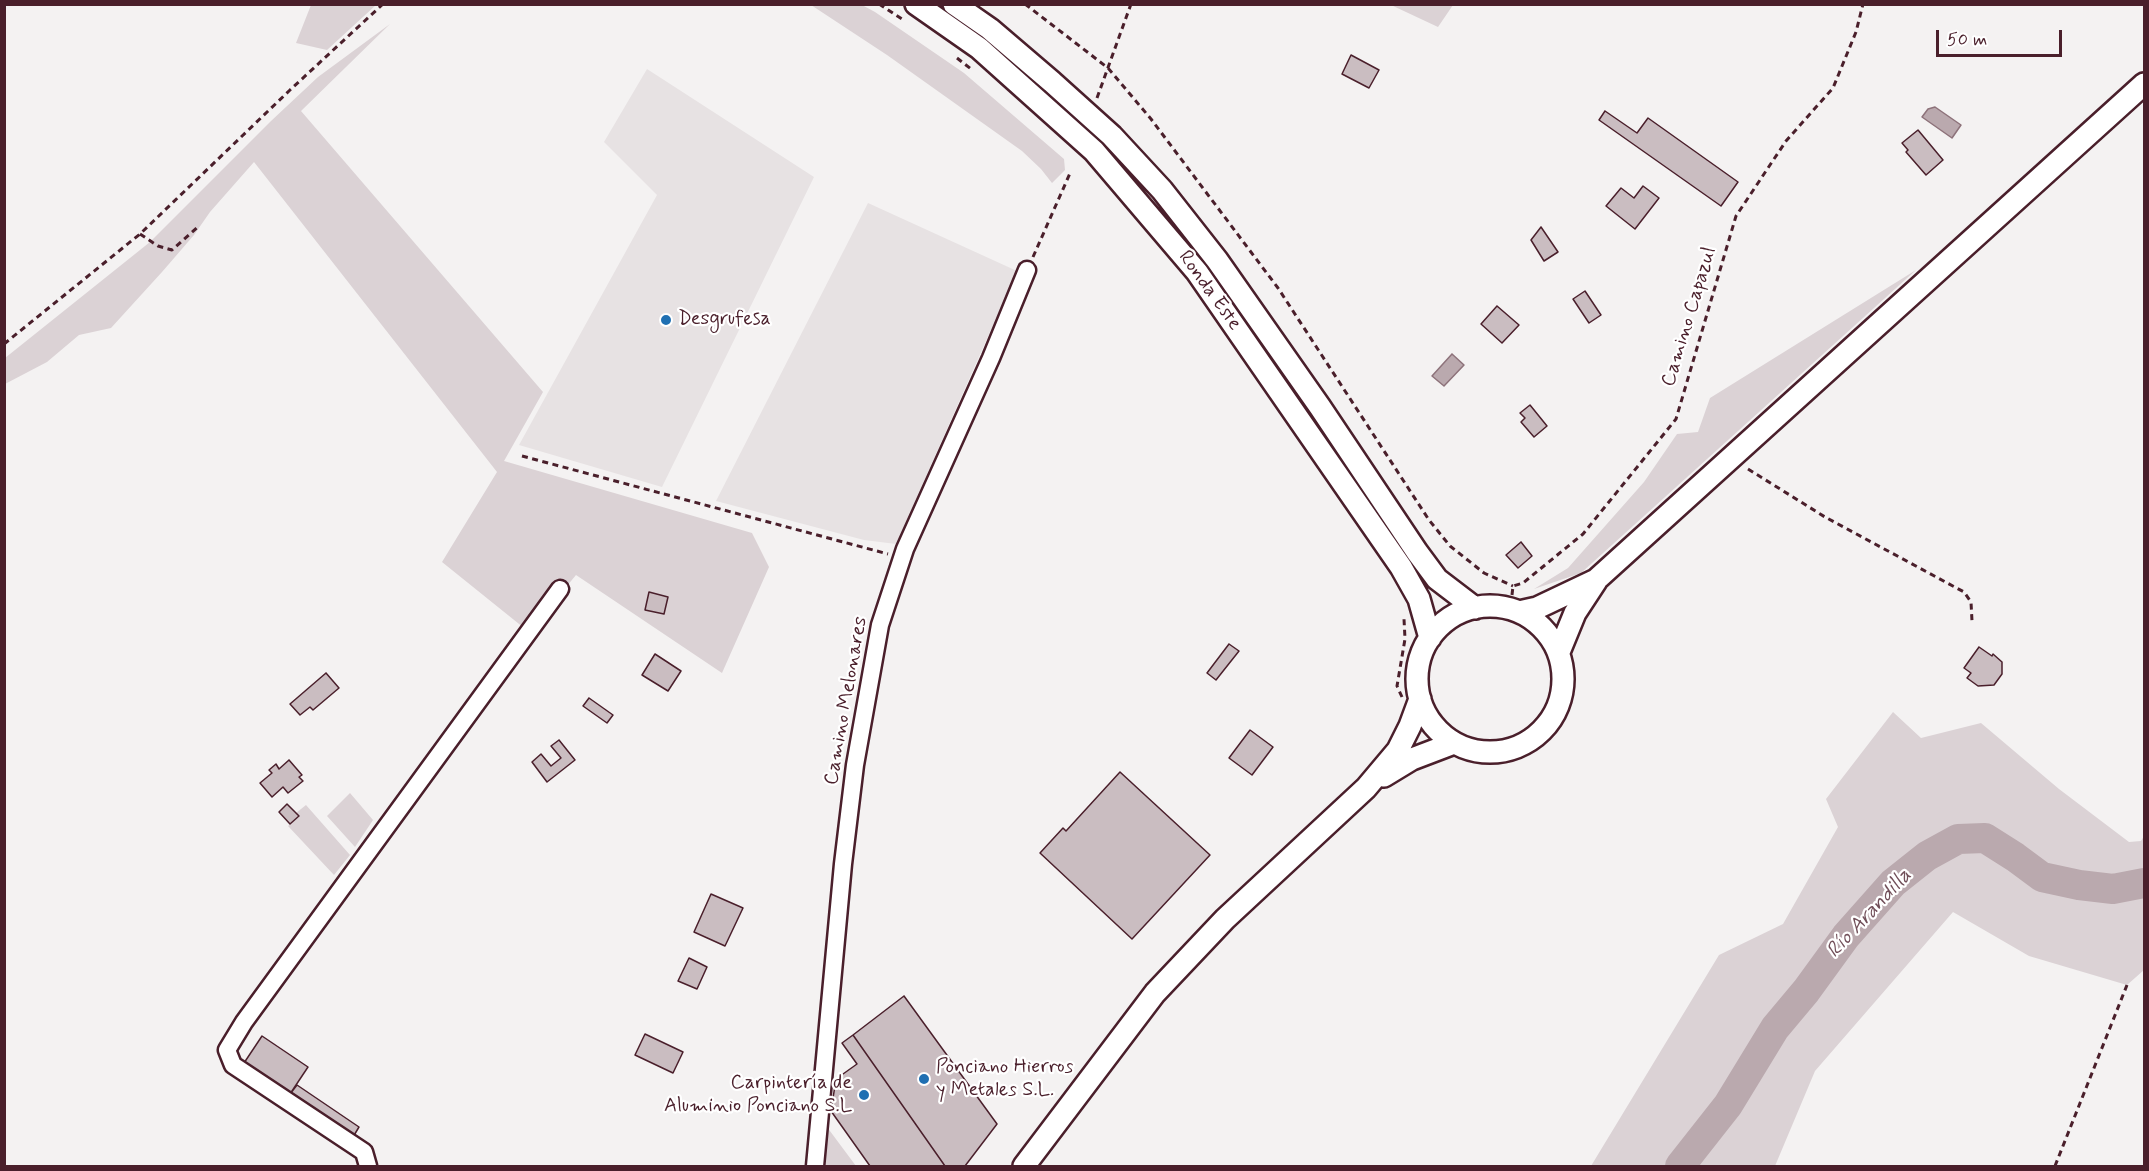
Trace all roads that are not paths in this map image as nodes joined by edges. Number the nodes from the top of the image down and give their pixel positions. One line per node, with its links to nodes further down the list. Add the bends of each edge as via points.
1 (954, 4): 7 (main road, Ronda Este, via 1052,82 1112,136 1162,190 1224,270 1437,579)
2 (911, 13): 9 (main road, Ronda Este, via 979,48 1094,151 1197,272 1401,567 1419,599)
3 (2145, 84): 5 (main road)
4 (1027, 270): 15 (street, Camino Melonares, via 902,558 880,625 855,765 843,864)
5 (1596, 580): 8 (main road, via 1537,608); 10 (main road, via 1575,613)
6 (561, 589): 14 (street, via 227,1050 232,1065 364,1152)
7 (1475, 608): 8 (main road); 9 (main road, via 1450,619)
8 (1514, 610): 10 (main road, via 1536,621)
9 (1430, 638): 11 (main road, via 1420,657)
10 (1558, 652): 12 (main road, via 1564,671 1563,691 1557,710 1531,741 1493,753 1473,751)
11 (1418, 705): 12 (main road, via 1432,725); 13 (main road, via 1398,750)
12 (1454, 743): 13 (main road, via 1412,759)
13 (1366, 788): 16 (main road, via 1225,919 1155,993)
14 (368, 1167)
15 (815, 1167)
16 (1024, 1167)

